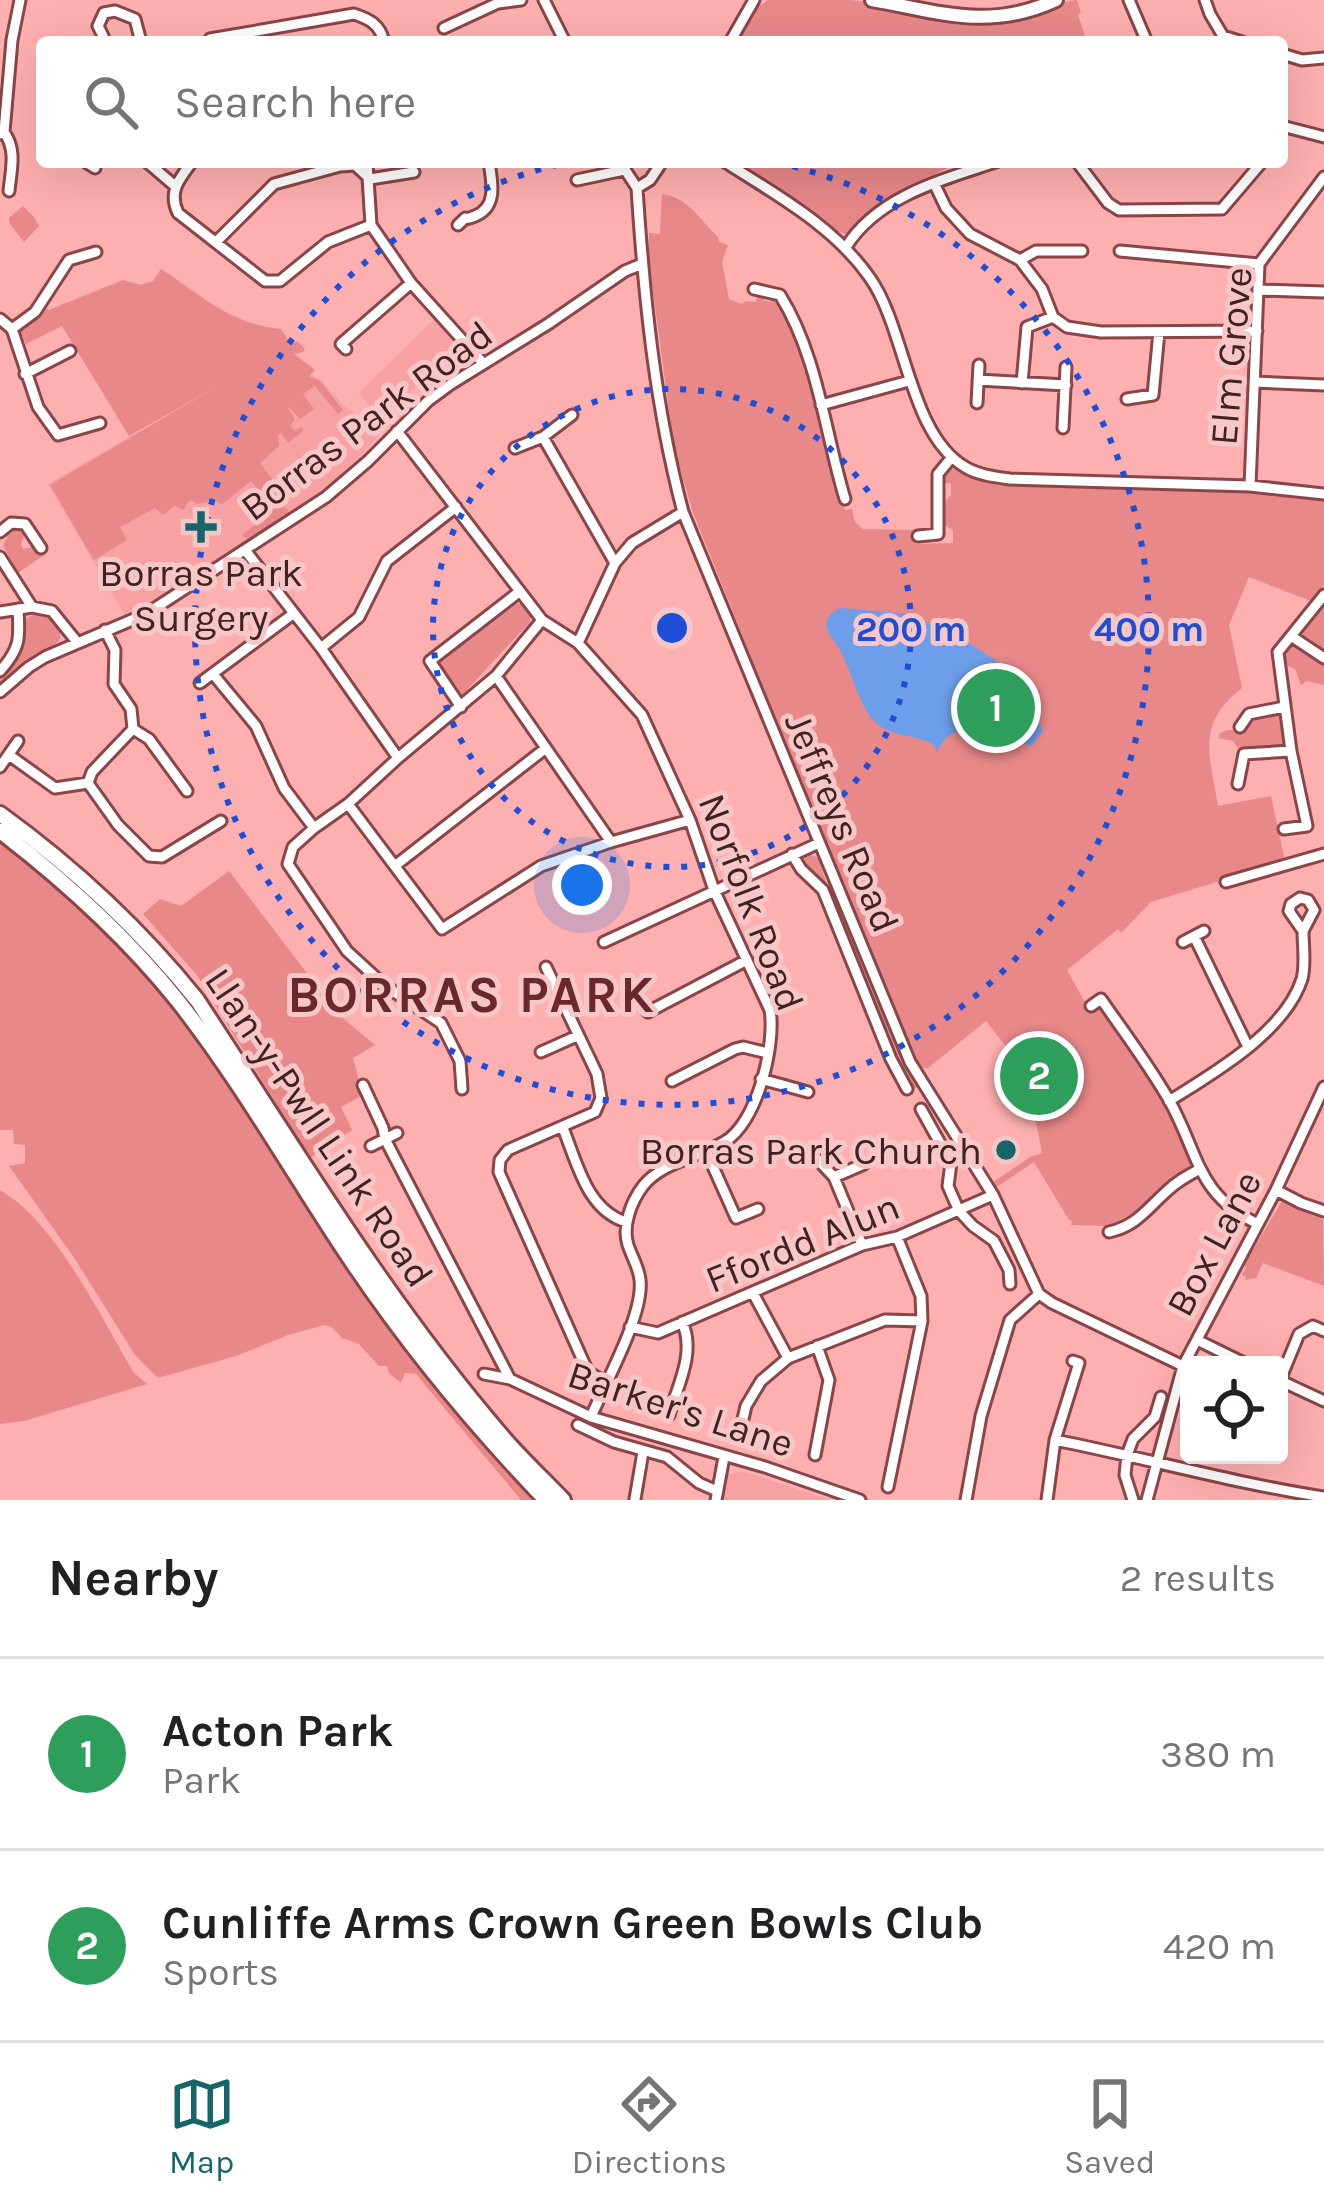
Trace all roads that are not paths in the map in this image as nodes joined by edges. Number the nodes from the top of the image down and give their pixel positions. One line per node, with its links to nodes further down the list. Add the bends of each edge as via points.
1 (20, 0): 18 (street)
2 (521, 0): 13 (street, via 449,26)
3 (544, 0): 14 (street)
4 (754, 0): 15 (street)
5 (872, 0): 6 (main road, via 977,19)
6 (1056, 0)
7 (1129, 0): 16 (street)
8 (1205, 0): 17 (street)
9 (104, 36): 10 (street, via 98,26 115,11 135,19)
10 (139, 36)
11 (259, 36): 12 (street, via 354,14)
12 (383, 36)
13 (455, 36)
14 (562, 36)
15 (733, 36)
16 (1144, 36)
17 (1223, 36)
18 (6, 39): 22 (street)
19 (1288, 56): 20 (street)
20 (1324, 58)
21 (1288, 128): 23 (street)
22 (2, 133): 42 (street, via 13,151)
23 (1324, 137)
24 (155, 168): 43 (street)
25 (188, 168): 43 (street)
26 (333, 168): 47 (street, via 274,184)
27 (358, 168): 39 (street)
28 (369, 168): 39 (street)
29 (490, 168): 45 (street, via 489,205)
30 (616, 168): 40 (street)
31 (623, 168): 44 (street)
32 (658, 168): 44 (street)
33 (734, 168): 48 (street)
34 (978, 168): 41 (street)
35 (1080, 168): 36 (street, via 1119,210 1222,209)
36 (1257, 168)
37 (414, 172): 39 (street)
38 (1324, 177): 54 (street, Elm Grove)
39 (370, 179): 46 (street)
40 (578, 180)
41 (934, 183): 48 (street, via 879,213); 52 (street, via 970,234)
42 (6, 184)
43 (175, 185): 47 (street, via 178,213)
44 (637, 188): 53 (street, Jeffreys Road)
45 (460, 218)
46 (371, 225): 47 (street, via 328,242 280,281 265,281); 55 (street)
47 (216, 242)
48 (846, 247): 72 (street, via 891,317)
49 (1082, 251): 52 (street, via 1036,250)
50 (1120, 251): 54 (street)
51 (96, 252): 63 (street, via 69,260 34,312)
52 (1020, 260): 59 (street)
53 (642, 264): 68 (street, Borras Park Road); 92 (street, Jeffreys Road)
54 (1259, 264): 57 (street, Elm Grove)
55 (411, 283): 66 (street); 68 (street)
56 (754, 289): 80 (street, via 784,300)
57 (1258, 290): 58 (street); 64 (street, Elm Grove)
58 (1324, 292)
59 (1053, 317): 62 (street); 65 (street, via 1101,332)
60 (0, 319): 63 (street)
61 (1014, 324): 62 (street)
62 (1027, 327): 75 (street)
63 (12, 329): 71 (street)
64 (1257, 331): 65 (street); 74 (street, Elm Grove)
65 (1159, 332): 78 (street, via 1153,395)
66 (341, 343)
67 (70, 351): 71 (street)
68 (482, 363): 84 (street, Borras Park Road)
69 (979, 365): 73 (street)
70 (1066, 367): 76 (street)
71 (25, 374): 82 (street, via 57,439)
72 (909, 380): 80 (street); 87 (street)
73 (978, 380): 75 (street); 79 (street)
74 (1255, 382): 77 (street); 88 (street, Elm Grove)
75 (1022, 383): 76 (street)
76 (1066, 385): 83 (street)
77 (1324, 385)
78 (1127, 399)
79 (977, 403)
80 (821, 405): 90 (street)
81 (573, 414): 85 (street)
82 (100, 423)
83 (1064, 428)
84 (398, 431): 91 (street, Norfolk Road); 96 (street, Borras Park Road, via 326,496)
85 (543, 436): 86 (street); 98 (street)
86 (514, 448)
87 (952, 457): 88 (street, via 977,473 1010,479); 94 (street, via 938,474 938,534)
88 (1250, 486): 89 (street)
89 (1324, 494)
90 (845, 500)
91 (456, 508): 99 (street, Norfolk Road); 110 (street, via 387,561 359,617)
92 (683, 512): 98 (street); 140 (street, Jeffreys Road)
93 (0, 532): 95 (street, via 25,524)
94 (918, 536)
95 (33, 545)
96 (244, 550): 104 (street); 106 (street, Borras Park Road, via 146,614)
97 (0, 556): 101 (street)
98 (615, 563): 109 (street)
99 (519, 592): 105 (street, Norfolk Road); 117 (street, via 430,661)
100 (1324, 595): 107 (street)
101 (32, 608): 102 (street); 108 (street, via 52,611)
102 (18, 609): 103 (street); 112 (street, via 17,650)
103 (0, 611)
104 (292, 614): 110 (street); 113 (street)
105 (542, 620): 109 (street, Norfolk Road); 114 (street)
106 (105, 630): 108 (street, Borras Park Road); 120 (street, via 115,650 114,684)
107 (1291, 636): 111 (street); 118 (street, via 1278,655)
108 (77, 642): 116 (street, Borras Park Road)
109 (578, 644): 133 (street, Norfolk Road, via 642,715)
110 (321, 648): 125 (street)
111 (1324, 658)
112 (0, 671)
113 (214, 674): 115 (street); 136 (street, via 256,726 284,788)
114 (496, 676): 117 (street); 122 (street)
115 (200, 683)
116 (0, 692)
117 (461, 707): 125 (street)
118 (1284, 707): 119 (street, via 1249,714); 123 (street)
119 (1240, 728)
120 (134, 729): 127 (street); 129 (street)
121 (18, 741): 124 (street)
122 (546, 748): 139 (street); 143 (street)
123 (1291, 751): 128 (street, via 1244,754); 138 (street, via 1306,826)
124 (9, 755): 126 (street); 127 (street, via 55,788)
125 (398, 758): 130 (street)
126 (0, 767)
127 (88, 783): 135 (street, via 149,856 162,857)
128 (1238, 784)
129 (187, 791)
130 (348, 804): 136 (street); 143 (street)
131 (0, 814): 227 (highway, Llan-y-Pwll Link Road, via 93,889 179,977 433,1350)
132 (202, 814): 135 (street)
133 (690, 820): 139 (street); 145 (street, Norfolk Road)
134 (221, 821): 135 (street)
135 (208, 827)
136 (314, 828): 163 (street, via 293,848 288,864 297,880 347,951 440,1023 460,1061)
137 (0, 830): 226 (highway, Llan-y-Pwll Link Road, via 80,896 177,1000 428,1366)
138 (1284, 830)
139 (611, 842): 143 (street, via 541,866 442,929)
140 (819, 843): 141 (street); 178 (street, Jeffreys Road, via 910,1061)
141 (792, 854): 145 (street); 164 (street, Jeffreys Road, via 823,890)
142 (1324, 854): 144 (street)
143 (396, 866)
144 (1226, 881)
145 (713, 890): 149 (street); 151 (street, Norfolk Road)
146 (1310, 920): 147 (street); 147 (street, via 1313,906 1300,898 1289,907); 148 (street)
147 (1295, 921): 148 (street)
148 (1303, 932): 156 (street, via 1304,975 1292,1002)
149 (604, 941)
150 (1183, 942): 156 (street, via 1199,934)
151 (748, 960): 154 (street); 158 (street, Norfolk Road, via 770,1010)
152 (546, 967): 155 (street)
153 (1101, 999): 166 (street)
154 (647, 1012)
155 (577, 1036): 157 (street); 168 (street, via 602,1098 596,1112)
156 (1248, 1047): 166 (street)
157 (541, 1052)
158 (768, 1053): 159 (street, Norfolk Road); 160 (street, via 735,1049)
159 (761, 1079): 165 (street); 172 (street, Norfolk Road, via 745,1121)
160 (680, 1081)
161 (363, 1085): 170 (street)
162 (1324, 1087): 177 (street, Box Lane)
163 (462, 1089)
164 (907, 1089)
165 (808, 1092)
166 (1169, 1101): 175 (street)
167 (921, 1109): 181 (street, via 951,1163 948,1186)
168 (562, 1128): 182 (street, via 603,1212); 207 (street, via 508,1150 499,1172 588,1372)
169 (397, 1133): 170 (street)
170 (385, 1139): 171 (street); 206 (street)
171 (371, 1146)
172 (706, 1151): 179 (street, via 732,1220); 182 (street, Norfolk Road, via 653,1176)
173 (817, 1159): 176 (street)
174 (865, 1164): 176 (street)
175 (1199, 1169): 183 (street, via 1228,1208); 184 (street)
176 (834, 1177): 188 (street)
177 (1276, 1190): 180 (street); 183 (street, Box Lane)
178 (993, 1195): 181 (street, Ffordd Alun); 191 (street, Jeffreys Road)
179 (758, 1209)
180 (1324, 1210)
181 (959, 1211): 186 (street, Ffordd Alun); 189 (street, via 994,1240)
182 (626, 1222): 194 (street, via 640,1278)
183 (1258, 1224): 196 (street, Box Lane)
184 (1122, 1229): 185 (street); 187 (street)
185 (1109, 1232)
186 (897, 1237): 188 (street, Ffordd Alun); 192 (street, via 921,1296)
187 (1126, 1241)
188 (862, 1245): 190 (street, Ffordd Alun)
189 (1010, 1284)
190 (753, 1293): 193 (street, Ffordd Alun); 200 (street)
191 (1039, 1294): 203 (street); 229 (street, via 1010,1321)
192 (922, 1321): 197 (street, via 885,1321); 222 (street)
193 (682, 1322): 194 (street, Ffordd Alun, via 658,1333); 211 (street, via 688,1352)
194 (630, 1327): 207 (street)
195 (1324, 1330): 201 (street, via 1299,1334)
196 (1196, 1340): 198 (street, Box Lane); 199 (street)
197 (818, 1346): 200 (street); 217 (street, via 829,1380)
198 (1188, 1356)
199 (1229, 1356)
200 (788, 1358): 214 (street, via 761,1381)
201 (1288, 1361)
202 (1080, 1363): 215 (street)
203 (1180, 1365)
204 (484, 1374): 206 (street, Barker's Lane)
205 (1180, 1377): 220 (street, Box Lane)
206 (511, 1379): 212 (street, Barker's Lane)
207 (605, 1382): 212 (street)
208 (1288, 1384): 210 (street)
209 (1161, 1397): 218 (street)
210 (1324, 1401)
211 (669, 1415)
212 (590, 1417): 219 (street, Barker's Lane)
213 (582, 1430): 216 (street)
214 (740, 1432)
215 (1055, 1440): 218 (street); 230 (street)
216 (643, 1452): 223 (street); 224 (street, via 667,1457)
217 (814, 1455)
218 (1127, 1455): 220 (street); 231 (street)
219 (724, 1457): 224 (street); 228 (street, Barker's Lane)
220 (1156, 1463): 221 (street); 232 (street, Box Lane)
221 (1246, 1485): 225 (street); 233 (street)
222 (888, 1487)
223 (633, 1493)
224 (716, 1495)
225 (1324, 1497)
226 (546, 1500)
227 (562, 1500)
228 (860, 1500)
229 (966, 1500)
230 (1047, 1500)
231 (1133, 1500)
232 (1147, 1500)
233 (1244, 1500)

